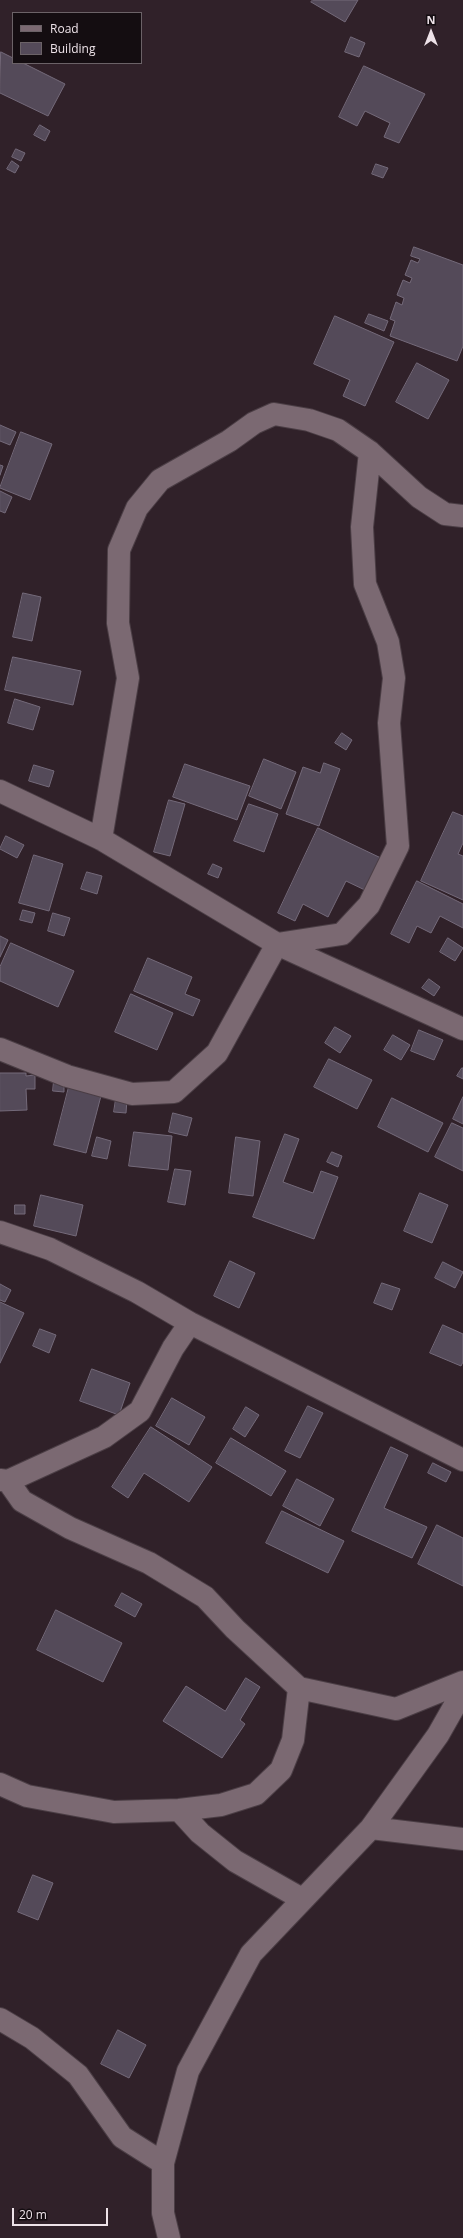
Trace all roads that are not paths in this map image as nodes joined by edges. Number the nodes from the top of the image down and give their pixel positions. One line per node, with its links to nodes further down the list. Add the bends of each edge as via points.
1 (370, 452): 2 (street, via 419,497 445,514); 4 (street, via 338,430 309,420 274,414 254,422 224,444 160,480 137,508 119,550 118,623 128,678); 5 (street, via 362,527 365,584 388,642 394,678 389,723 398,846 369,905 342,934)
2 (463, 516)
3 (0, 792): 4 (street)
4 (101, 839): 5 (street)
5 (277, 944): 6 (street); 7 (street, via 217,1053 174,1092 132,1094 67,1076)
6 (463, 1030)
7 (0, 1049)
8 (0, 1232): 9 (street, via 50,1249 137,1292)
9 (190, 1323): 10 (street); 11 (street, via 140,1411 104,1437)
10 (463, 1460)
11 (4, 1480): 13 (street, via 22,1501 70,1528 149,1563 205,1597 235,1629)
12 (463, 1682): 13 (street, via 396,1710)
13 (299, 1688): 16 (street, via 293,1740 281,1770 256,1794 221,1805)
14 (463, 1691): 17 (street, via 438,1735)
15 (0, 1784): 16 (street, via 27,1796 114,1812)
16 (179, 1810): 19 (street, via 200,1833 235,1862)
17 (371, 1828): 18 (street); 19 (street)
18 (463, 1839)
19 (302, 1899): 21 (street, via 251,1954 188,2071)
20 (0, 2019): 21 (street, via 32,2038 78,2075 122,2137)
21 (163, 2163): 22 (street, via 163,2213)
22 (169, 2238)

